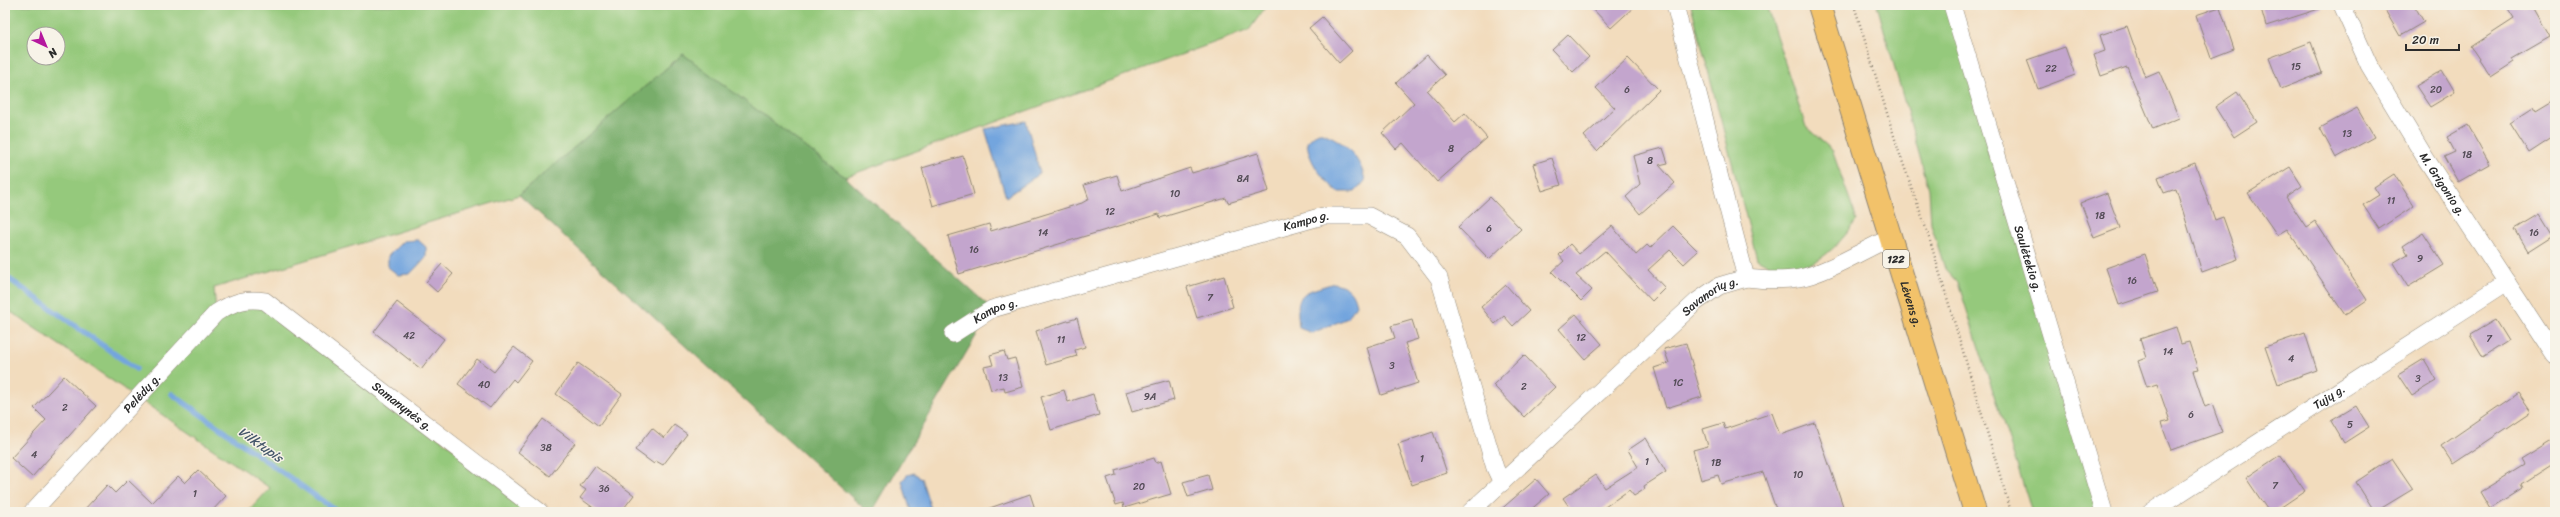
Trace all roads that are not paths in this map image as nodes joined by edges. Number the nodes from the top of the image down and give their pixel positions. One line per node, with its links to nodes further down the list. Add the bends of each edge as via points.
1 (1675, 5): 6 (street, Savanorių g.)
2 (1819, 5): 5 (main road, Lėvens g. / 122)
3 (1952, 5): 16 (street, Saulėtekio g.)
4 (2342, 5): 7 (street, M. Grigonio g., via 2369,65)
5 (1890, 238): 6 (street, via 1801,278); 15 (main road, Lėvens g. / 122)
6 (1746, 278): 11 (street, Savanorių g., via 1719,286 1696,302)
7 (2507, 282): 10 (street, M. Grigonio g.); 17 (street, Tujų g.)
8 (265, 301): 12 (street, Pelėdų g., via 249,298 233,302 216,313); 13 (street, Samanynės g.)
9 (953, 334): 11 (street, Kampo g., via 992,309 1008,304 1323,216 1369,216 1407,236 1439,278 1495,468)
10 (2555, 356)
11 (1502, 484): 14 (street, Savanorių g.)
12 (32, 512)
13 (540, 512)
14 (1470, 512)
15 (1975, 512)
16 (2104, 512)
17 (2152, 512)

